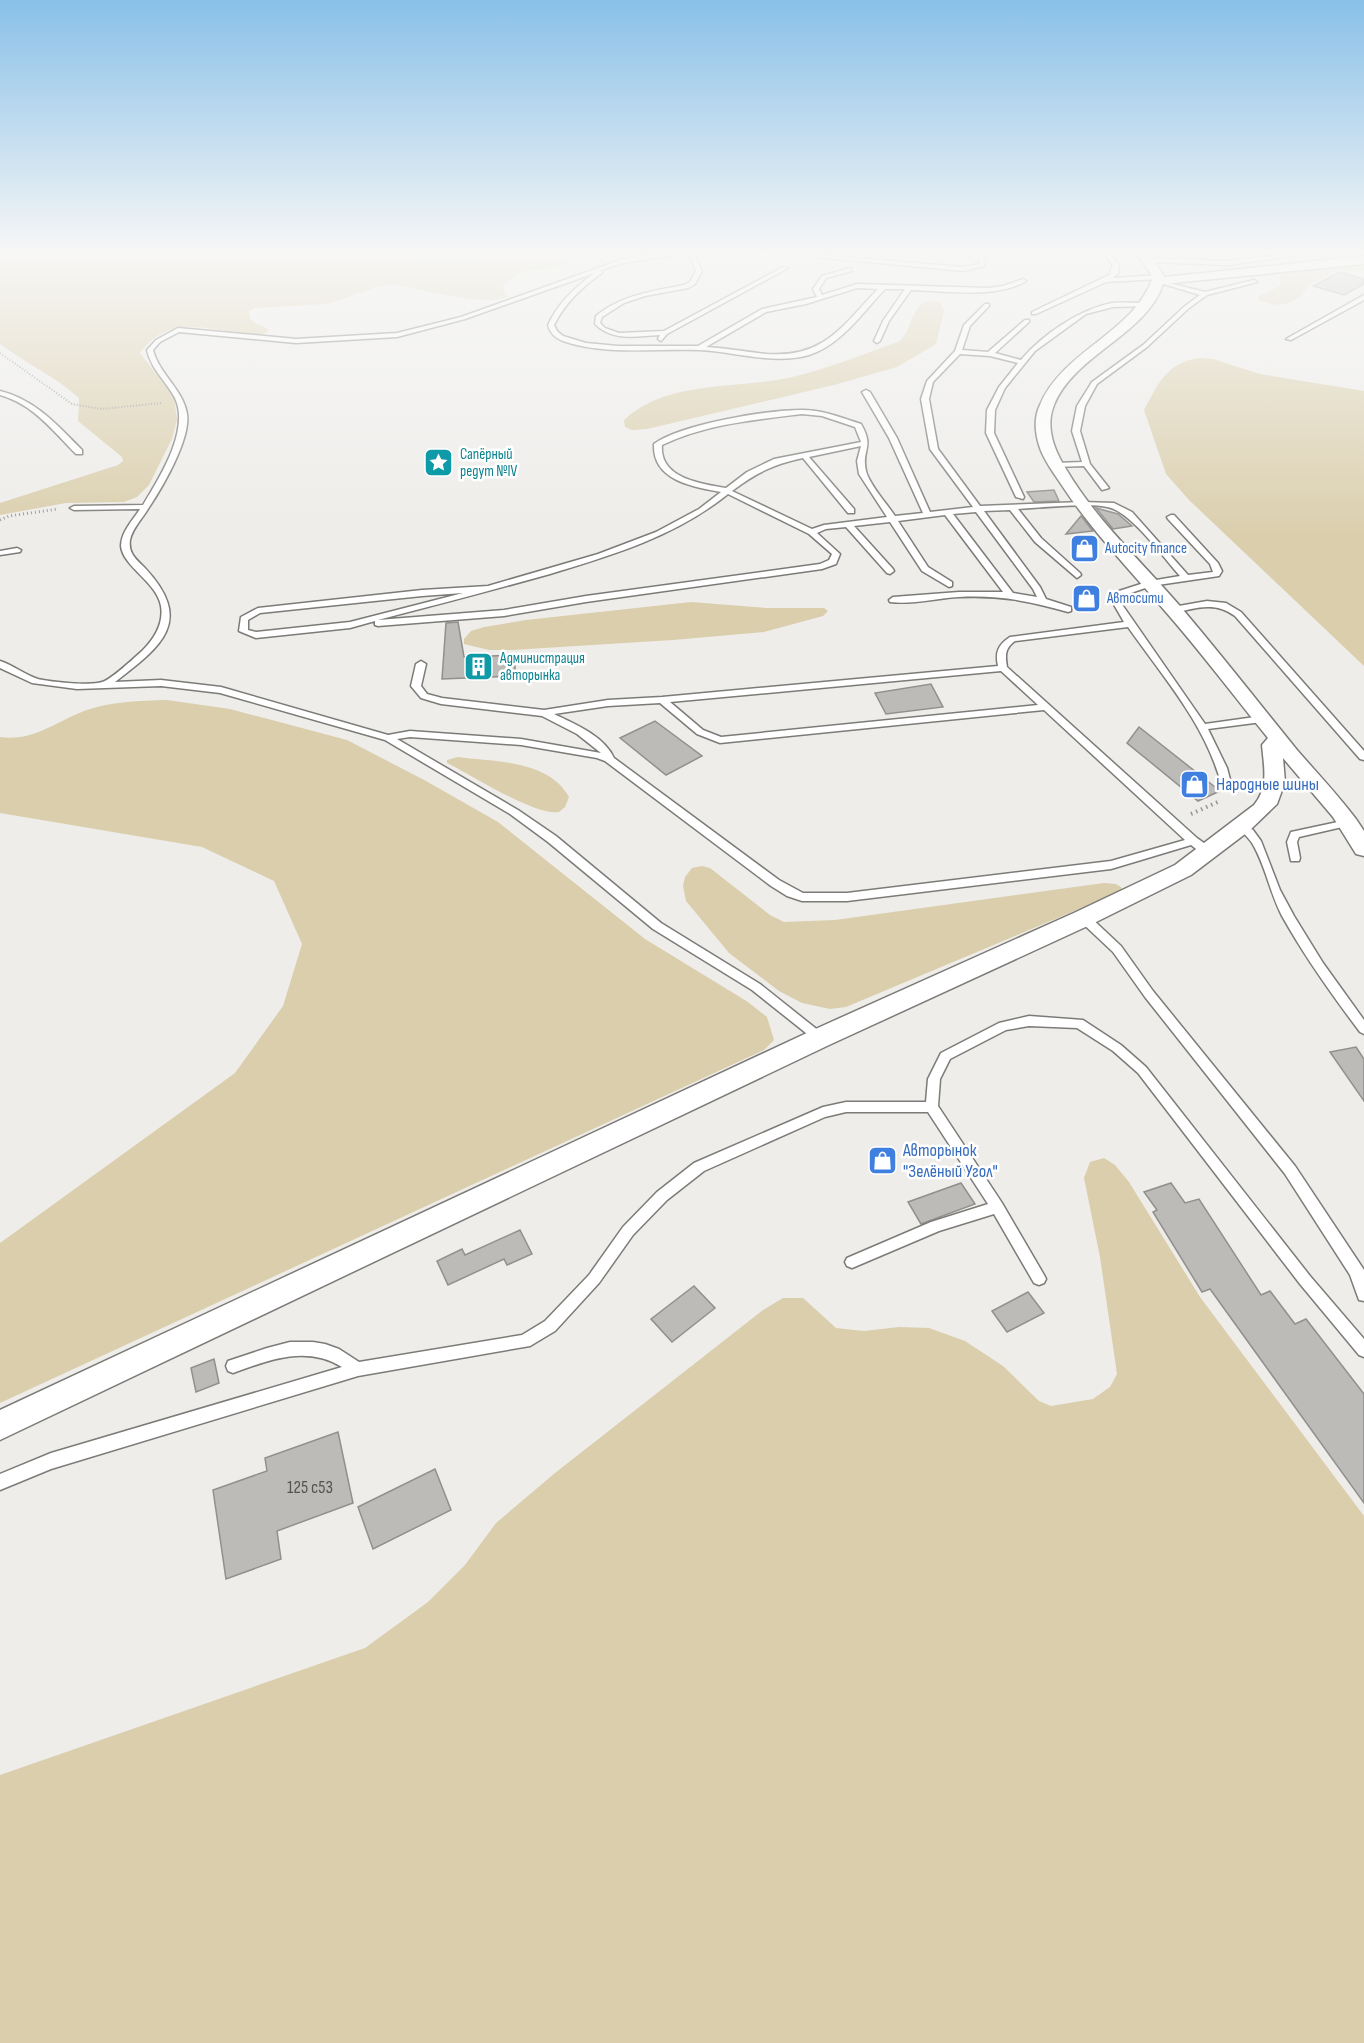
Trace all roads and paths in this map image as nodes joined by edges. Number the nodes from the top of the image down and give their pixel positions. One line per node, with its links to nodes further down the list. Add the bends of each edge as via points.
1 (153, 346): 18 (lane, via 150,358)
2 (632, 346): 10 (lane)
3 (702, 346): 11 (lane)
4 (825, 346): 11 (lane, via 809,353 774,356)
5 (960, 346): 12 (lane)
6 (999, 346): 14 (lane)
7 (1038, 346): 15 (lane)
8 (1100, 346): 23 (street, via 1048,401 1042,425 1044,445)
9 (1145, 346): 22 (lane, via 1094,383 1081,406 1076,431)
10 (655, 348): 11 (lane)
11 (699, 348)
12 (958, 352): 14 (lane); 30 (lane, via 930,381 925,399 927,418 934,448)
13 (0, 353): 18 (path, via 72,404 102,409)
14 (990, 354): 15 (lane)
15 (1021, 362): 26 (lane, via 991,410 990,433)
16 (867, 392): 34 (lane, via 893,438)
17 (0, 393): 20 (lane, via 22,399)
18 (181, 399): 28 (lane, via 185,419 181,438)
19 (865, 443): 21 (lane); 25 (lane, via 858,426 823,414 802,412 711,424 658,444 658,458 674,477); 36 (lane, via 863,474)
20 (79, 452)
21 (804, 455): 25 (lane, via 777,461); 32 (lane)
22 (1086, 464): 23 (lane); 24 (lane)
23 (1055, 465): 27 (street)
24 (1105, 488)
25 (727, 491): 39 (lane); 47 (lane, via 702,511 659,534 601,556)
26 (1020, 497)
27 (1082, 504): 31 (lane); 44 (lane, via 1117,506 1129,514); 46 (street)
28 (146, 507): 29 (lane); 58 (lane, via 126,539 127,556 161,594 167,610 164,629 151,649)
29 (74, 508): 37 (path)
30 (977, 509): 31 (lane); 33 (lane); 49 (lane)
31 (1013, 509): 43 (lane)
32 (851, 511)
33 (947, 512): 34 (lane); 48 (lane)
34 (927, 514): 36 (lane)
35 (1171, 517): 44 (lane, via 1218,571)
36 (893, 518): 38 (lane); 45 (lane, via 926,568)
37 (0, 520)
38 (848, 524): 39 (lane); 42 (lane)
39 (812, 532): 54 (lane, via 832,548 836,554 833,562 504,613)
40 (17, 550): 41 (lane)
41 (0, 553)
42 (890, 571)
43 (1077, 575)
44 (1186, 578): 46 (lane)
45 (949, 584)
46 (1150, 584): 52 (street); 53 (lane, via 1122,593 1118,603)
47 (489, 589): 54 (lane); 54 (lane, via 258,611 244,619 243,631 256,635)
48 (1009, 594): 49 (lane); 50 (lane)
49 (1042, 599): 51 (lane)
50 (893, 600)
51 (1068, 609)
52 (1173, 610): 62 (street); 66 (lane, via 1209,603 1227,605)
53 (1130, 624): 57 (lane, via 1013,639 999,655); 63 (lane)
54 (350, 625)
55 (0, 664): 58 (lane, via 35,681)
56 (421, 664): 61 (lane, via 416,686 424,696 470,706)
57 (1003, 668): 59 (lane); 60 (lane)
58 (105, 685): 64 (lane, via 161,683 221,690)
59 (662, 700): 60 (lane, via 700,732 720,740); 61 (lane)
60 (1046, 707): 74 (lane)
61 (544, 713): 67 (lane, via 569,724 604,749)
62 (1262, 719): 63 (lane); 65 (street)
63 (1202, 727): 68 (lane, via 1226,776)
64 (388, 738): 67 (lane, via 410,734 521,742); 78 (lane, via 514,812 657,926 756,987)
65 (1279, 739): 71 (street); 72 (street, via 1272,745 1275,782 1270,799)
66 (1364, 758)
67 (609, 759): 74 (lane, via 775,883 802,897 847,897 1111,865)
68 (1227, 787)
69 (1220, 801): 70 (path)
70 (1196, 811)
71 (1347, 823): 73 (street); 75 (lane, via 1295,834)
72 (1242, 826): 74 (street); 77 (lane, via 1255,837 1278,897 1309,952)
73 (1363, 845)
74 (1201, 846): 76 (street, via 1184,870)
75 (1295, 858)
76 (1084, 918): 78 (street); 82 (lane, via 1117,949 1283,1161)
77 (1364, 1029)
78 (820, 1038): 88 (street)
79 (932, 1107): 80 (lane); 85 (lane, via 934,1079 945,1056 1003,1026 1029,1021 1079,1023 1142,1070); 87 (lane, via 846,1107 823,1112 699,1167 662,1196 628,1231 594,1279 550,1326 525,1341)
80 (997, 1207): 81 (lane, via 936,1226); 83 (lane)
81 (852, 1262)
82 (1360, 1275): 84 (lane)
83 (1039, 1280)
84 (1364, 1295)
85 (1364, 1350)
86 (233, 1366): 87 (lane, via 273,1353 306,1348 327,1351)
87 (358, 1369): 89 (lane, via 51,1461)
88 (0, 1425)
89 (0, 1482)

